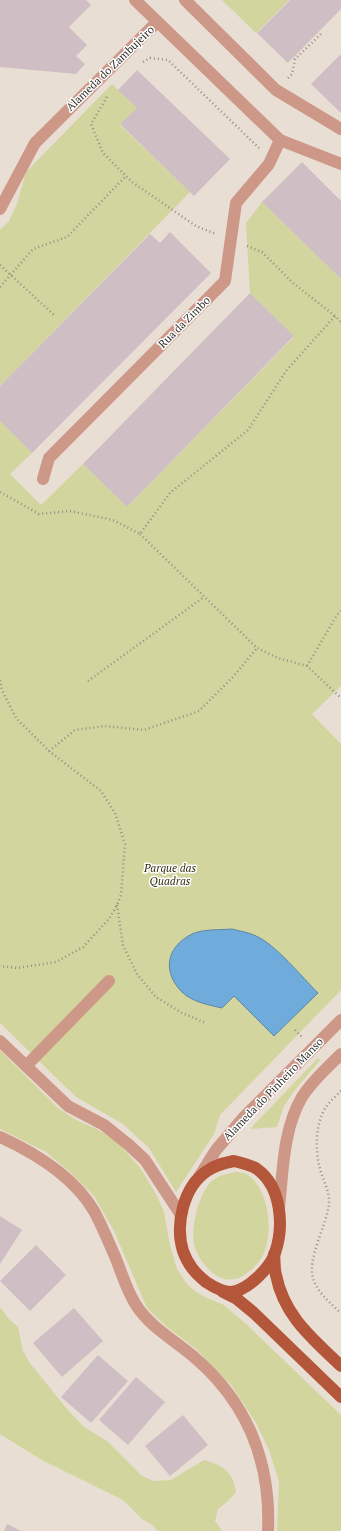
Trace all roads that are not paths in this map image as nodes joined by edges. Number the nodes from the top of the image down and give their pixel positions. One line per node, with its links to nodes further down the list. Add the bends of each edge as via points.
1 (135, 0): 3 (street)
2 (185, 0): 4 (street, via 276,90)
3 (157, 22): 5 (street, Alameda do Zambujeiro); 7 (street, Alameda do Zambujeiro, via 35,143)
4 (341, 129)
5 (280, 140): 6 (street, Alameda do Zambujeiro); 8 (street, Rua da Zimbo, via 269,164 236,202 225,281 48,458)
6 (341, 164)
7 (0, 209)
8 (43, 479)
9 (109, 981): 13 (street)
10 (341, 1020): 15 (street, Alameda do Pinheiro Manso, via 244,1117 216,1150)
11 (0, 1041): 13 (street)
12 (341, 1055): 16 (street, via 302,1097 292,1119 286,1144)
13 (26, 1066): 17 (street, via 68,1106 104,1125 145,1160)
14 (0, 1137): 22 (street, via 52,1167 76,1188 93,1210 107,1236 126,1287 136,1305 148,1320 205,1366 226,1389 246,1418 265,1476 269,1509)
15 (196, 1182): 16 (main road, via 205,1172 219,1164 234,1161 246,1164 257,1170 269,1183 278,1201); 17 (main road)
16 (278, 1211): 18 (main road, via 280,1220)
17 (181, 1215): 19 (main road, via 183,1250 189,1265)
18 (274, 1254): 19 (main road, via 257,1278 245,1288 231,1292); 20 (main road, via 282,1296 293,1317)
19 (213, 1287): 21 (main road, via 237,1299 254,1313)
20 (341, 1366)
21 (341, 1398)
22 (268, 1531)

